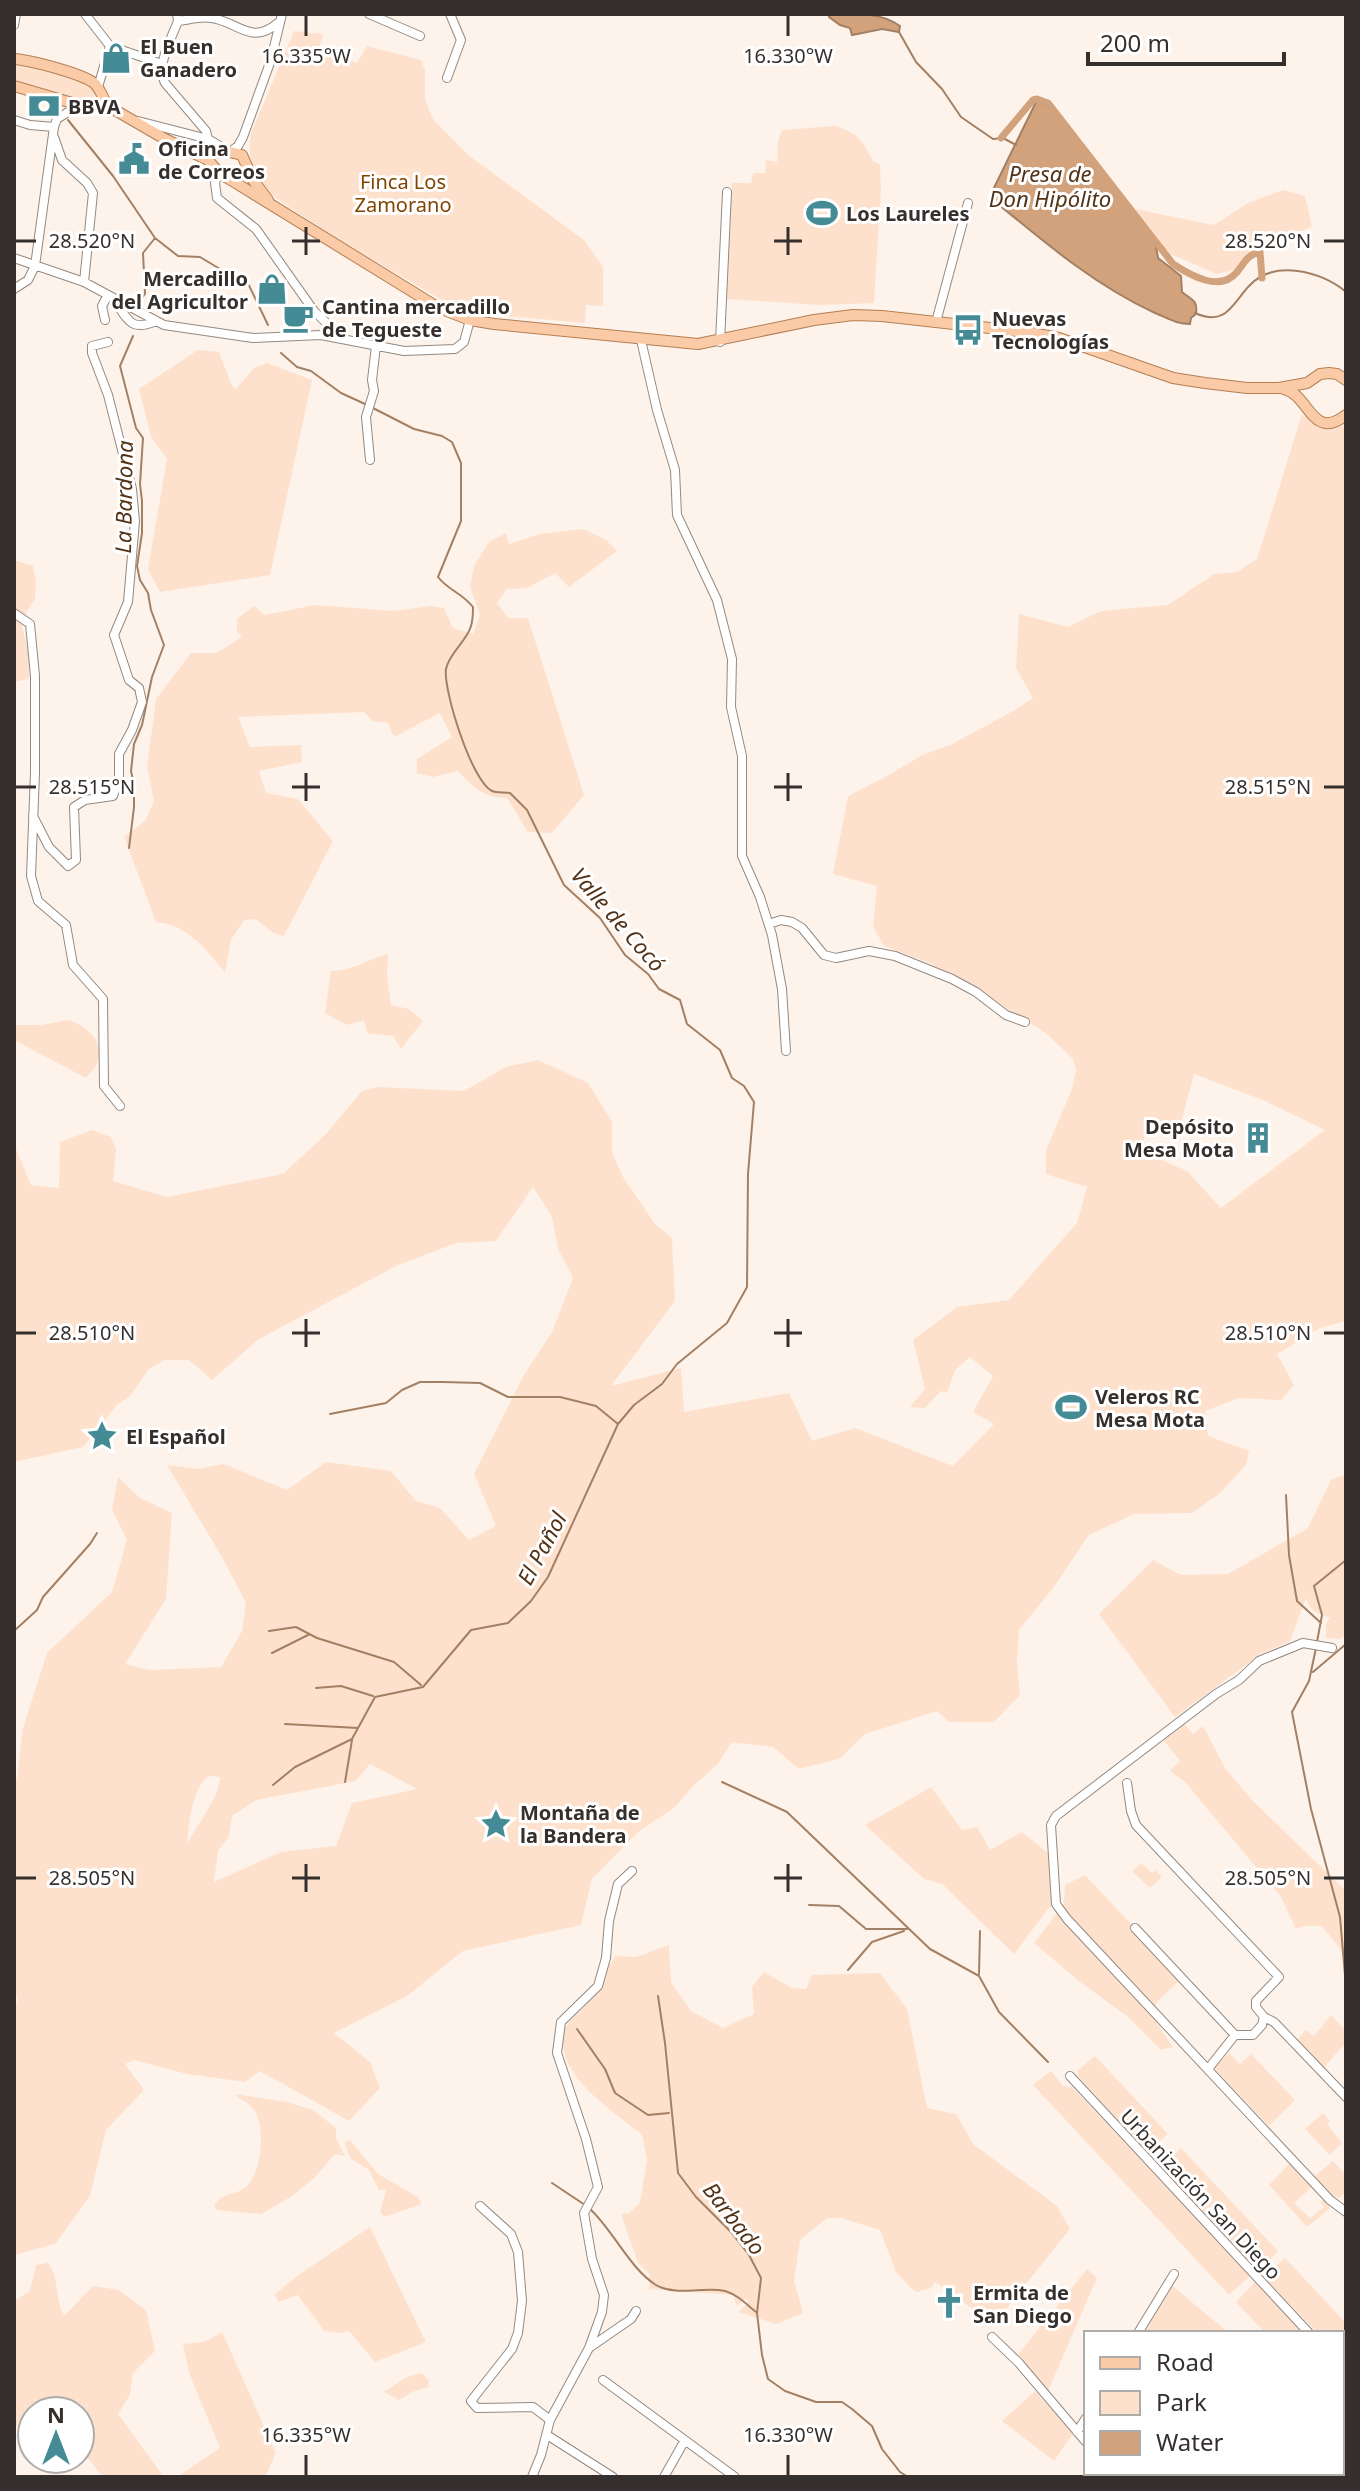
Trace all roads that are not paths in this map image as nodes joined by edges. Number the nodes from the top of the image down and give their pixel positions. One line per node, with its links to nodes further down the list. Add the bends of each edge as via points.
1 (16, 14): 7 (street)
2 (85, 14): 9 (street)
3 (369, 14): 8 (street)
4 (450, 14): 12 (street, via 461,40)
5 (178, 18): 6 (street, via 212,18 257,33 271,29); 11 (street)
6 (281, 18): 21 (street)
7 (14, 25)
8 (420, 36)
9 (110, 46): 11 (street); 14 (street)
10 (14, 59): 14 (main road)
11 (162, 64): 22 (street, via 164,82)
12 (447, 78)
13 (14, 86): 15 (main road)
14 (98, 87): 16 (main road, via 96,99); 17 (main road)
15 (49, 96): 16 (main road); 20 (street)
16 (84, 105): 17 (main road); 20 (street)
17 (108, 106): 18 (main road)
18 (134, 119): 22 (street); 23 (main road)
19 (14, 120): 20 (street)
20 (57, 125): 32 (street); 33 (street, via 62,160 93,193)
21 (243, 137): 24 (street); 25 (street)
22 (208, 139): 24 (street)
23 (194, 152): 24 (main road); 26 (main road)
24 (227, 152): 25 (main road, via 237,152); 26 (main road)
25 (246, 165): 27 (main road, via 238,179); 30 (main road, via 265,197)
26 (218, 170): 27 (main road); 39 (street, via 217,198 256,229 314,311)
27 (231, 180): 30 (main road)
28 (727, 192): 42 (street)
29 (968, 203): 38 (street)
30 (282, 211): 37 (main road, via 439,308)
31 (14, 258): 32 (street)
32 (35, 266): 33 (street); 34 (street, via 28,280)
33 (84, 282): 35 (street)
34 (14, 289)
35 (110, 296): 36 (street, via 102,306); 39 (street, via 137,326 156,321 253,338)
36 (105, 320)
37 (470, 320): 40 (main road); 43 (street, via 464,342 455,349)
38 (936, 322): 42 (main road, via 853,315); 46 (main road, via 1059,338 1173,378)
39 (342, 338): 43 (street)
40 (641, 340): 42 (main road); 52 (street, via 675,470 677,515 717,600 732,659 731,707 742,756 742,856)
41 (108, 342): 51 (street, via 92,346 92,353 108,395 135,521 128,602 114,635 142,702 119,754 113,796 74,807 76,860 68,866 49,847)
42 (720, 342)
43 (376, 346): 49 (street, via 374,391 366,417)
44 (1346, 380): 45 (main road, via 1329,373)
45 (1307, 383): 46 (main road); 47 (main road)
46 (1279, 388): 47 (main road, via 1298,395)
47 (1304, 405): 48 (main road, via 1321,421)
48 (1345, 416)
49 (370, 460)
50 (14, 613): 51 (street, via 30,624 33,650)
51 (33, 816): 55 (street, via 31,876 38,901 66,925 73,965 103,999 104,1086)
52 (769, 924): 53 (street, via 792,922 824,955 836,958 869,951 895,956 952,979); 54 (street, via 782,989)
53 (1025, 1022)
54 (786, 1051)
55 (120, 1106)
56 (1332, 1648): 62 (street, via 1303,1643 1259,1661 1106,1776 1051,1825 1056,1904)
57 (1127, 1783): 60 (street, via 1141,1832 1279,1977 1256,2001)
58 (632, 1871): 72 (street, via 618,1884 598,1986 561,2022 557,2053 598,2187 584,2213 604,2295)
59 (1135, 1928): 61 (street)
60 (1264, 2017): 61 (street, via 1253,2035); 64 (street)
61 (1235, 2035): 62 (street)
62 (1208, 2069): 65 (street, via 1330,2200)
63 (1070, 2076): 70 (street, Urbanización San Diego)
64 (1346, 2097)
65 (1344, 2205)
66 (480, 2206): 74 (street, via 511,2234 522,2301 512,2349 471,2401 477,2408 533,2407)
67 (1174, 2274): 69 (street)
68 (636, 2311): 72 (street)
69 (1139, 2331)
70 (1307, 2331)
71 (992, 2337): 76 (street)
72 (589, 2348): 74 (street)
73 (603, 2380): 78 (street)
74 (550, 2420): 77 (street)
75 (1084, 2421): 76 (street)
76 (1077, 2432): 79 (street)
77 (547, 2435): 80 (street); 81 (street)
78 (685, 2440): 82 (street); 83 (street)
79 (1084, 2440)
80 (532, 2477)
81 (613, 2477)
82 (664, 2477)
83 (735, 2477)

